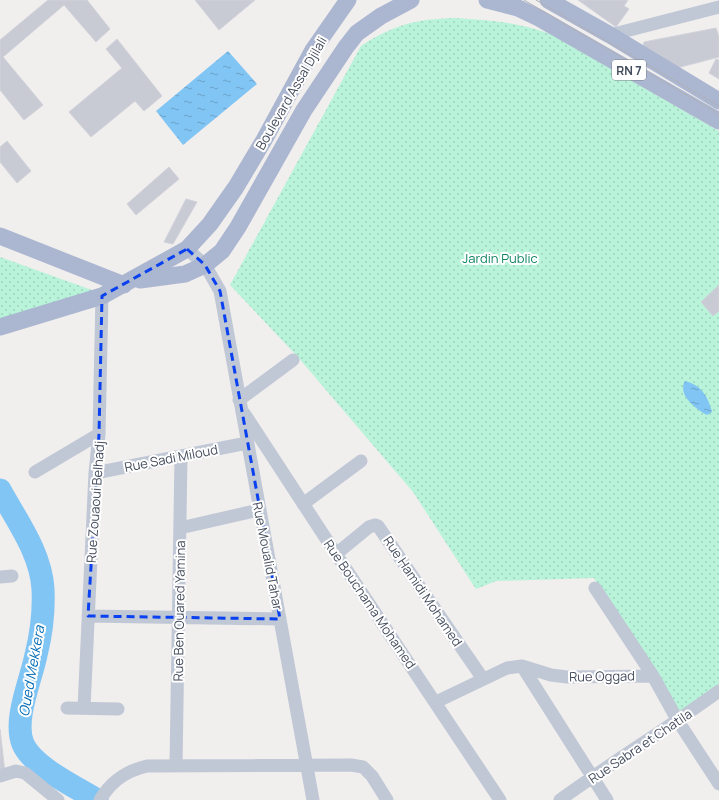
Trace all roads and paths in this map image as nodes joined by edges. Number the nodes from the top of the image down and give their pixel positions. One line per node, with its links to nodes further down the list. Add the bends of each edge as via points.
1 (348, 0): 8 (main road, Boulevard Assal Djilali, via 313,50)
2 (410, 0): 10 (main road, via 357,33 304,110)
3 (487, 0): 9 (main road, RN 7, via 518,8 539,18)
4 (553, 1): 6 (main road, RN 7)
5 (719, 7): 6 (street)
6 (610, 35): 7 (main road, RN 7)
7 (716, 97)
8 (278, 115): 10 (main road); 11 (main road, Boulevard Assal Djilali)
9 (719, 121)
10 (296, 126): 12 (main road)
11 (239, 180): 12 (main road); 14 (main road, Boulevard Assal Djilali, via 210,224)
12 (261, 186): 15 (main road, via 222,251)
13 (0, 236): 16 (main road)
14 (187, 249): 15 (street, Rue Moualid Tahar); 16 (main road, Boulevard Assal Djilali)
15 (205, 265): 16 (main road, via 185,274); 20 (street, Rue Moualid Tahar, via 220,291)
16 (128, 283): 17 (main road, Boulevard Assal Djilali)
17 (102, 296): 18 (main road, Boulevard Assal Djilali); 21 (street, Rue Zouaoui Belhadj)
18 (0, 327)
19 (293, 360): 20 (street)
20 (240, 403): 22 (street, Rue Moualid Tahar); 27 (street, Rue Bouchama Mohamed)
21 (99, 434): 25 (street); 26 (street, Rue Zouaoui Belhadj)
22 (247, 442): 23 (street, Rue Sadi Miloud); 28 (street, Rue Moualid Tahar)
23 (181, 456): 26 (street, Rue Sadi Miloud); 29 (street, Rue Ben Ouared Yamina)
24 (361, 461): 27 (street)
25 (35, 472)
26 (95, 473): 32 (street, Rue Zouaoui Belhadj)
27 (303, 504): 30 (street, Rue Bouchama Mohamed)
28 (260, 510): 29 (street); 34 (street, Rue Moualid Tahar)
29 (180, 528): 33 (street, Rue Ben Ouared Yamina)
30 (336, 554): 37 (street, Rue Hamidi Mohamed, via 369,527 378,526); 39 (street, Rue Bouchama Mohamed)
31 (595, 588): 36 (street)
32 (88, 616): 33 (street); 41 (street, Rue Zouaoui Belhadj)
33 (178, 618): 34 (street); 45 (street, Rue Ben Ouared Yamina)
34 (280, 620): 44 (street, Rue Moualid Tahar)
35 (522, 666): 36 (street, Rue Oggad, via 567,677); 37 (street, via 507,668); 47 (street)
36 (653, 676): 43 (street)
37 (483, 679): 39 (street)
38 (719, 691): 43 (street, Rue Sabra et Chatila)
39 (436, 702): 53 (street, Rue Bouchama Mohamed)
40 (67, 708): 41 (street)
41 (84, 708): 42 (street)
42 (118, 709)
43 (678, 722): 47 (street, Rue Sabra et Chatila); 48 (street)
44 (307, 764): 45 (street); 51 (street, Rue Moualid Tahar); 52 (street, via 363,767)
45 (176, 765): 50 (street, via 141,767 129,772 109,786)
46 (0, 776): 49 (street, via 25,772)
47 (592, 777): 54 (street, Rue Sabra et Chatila); 55 (street)
48 (719, 784)
49 (58, 800)
50 (100, 800)
51 (313, 800)
52 (388, 800)
53 (500, 800)
54 (560, 800)
55 (607, 800)

